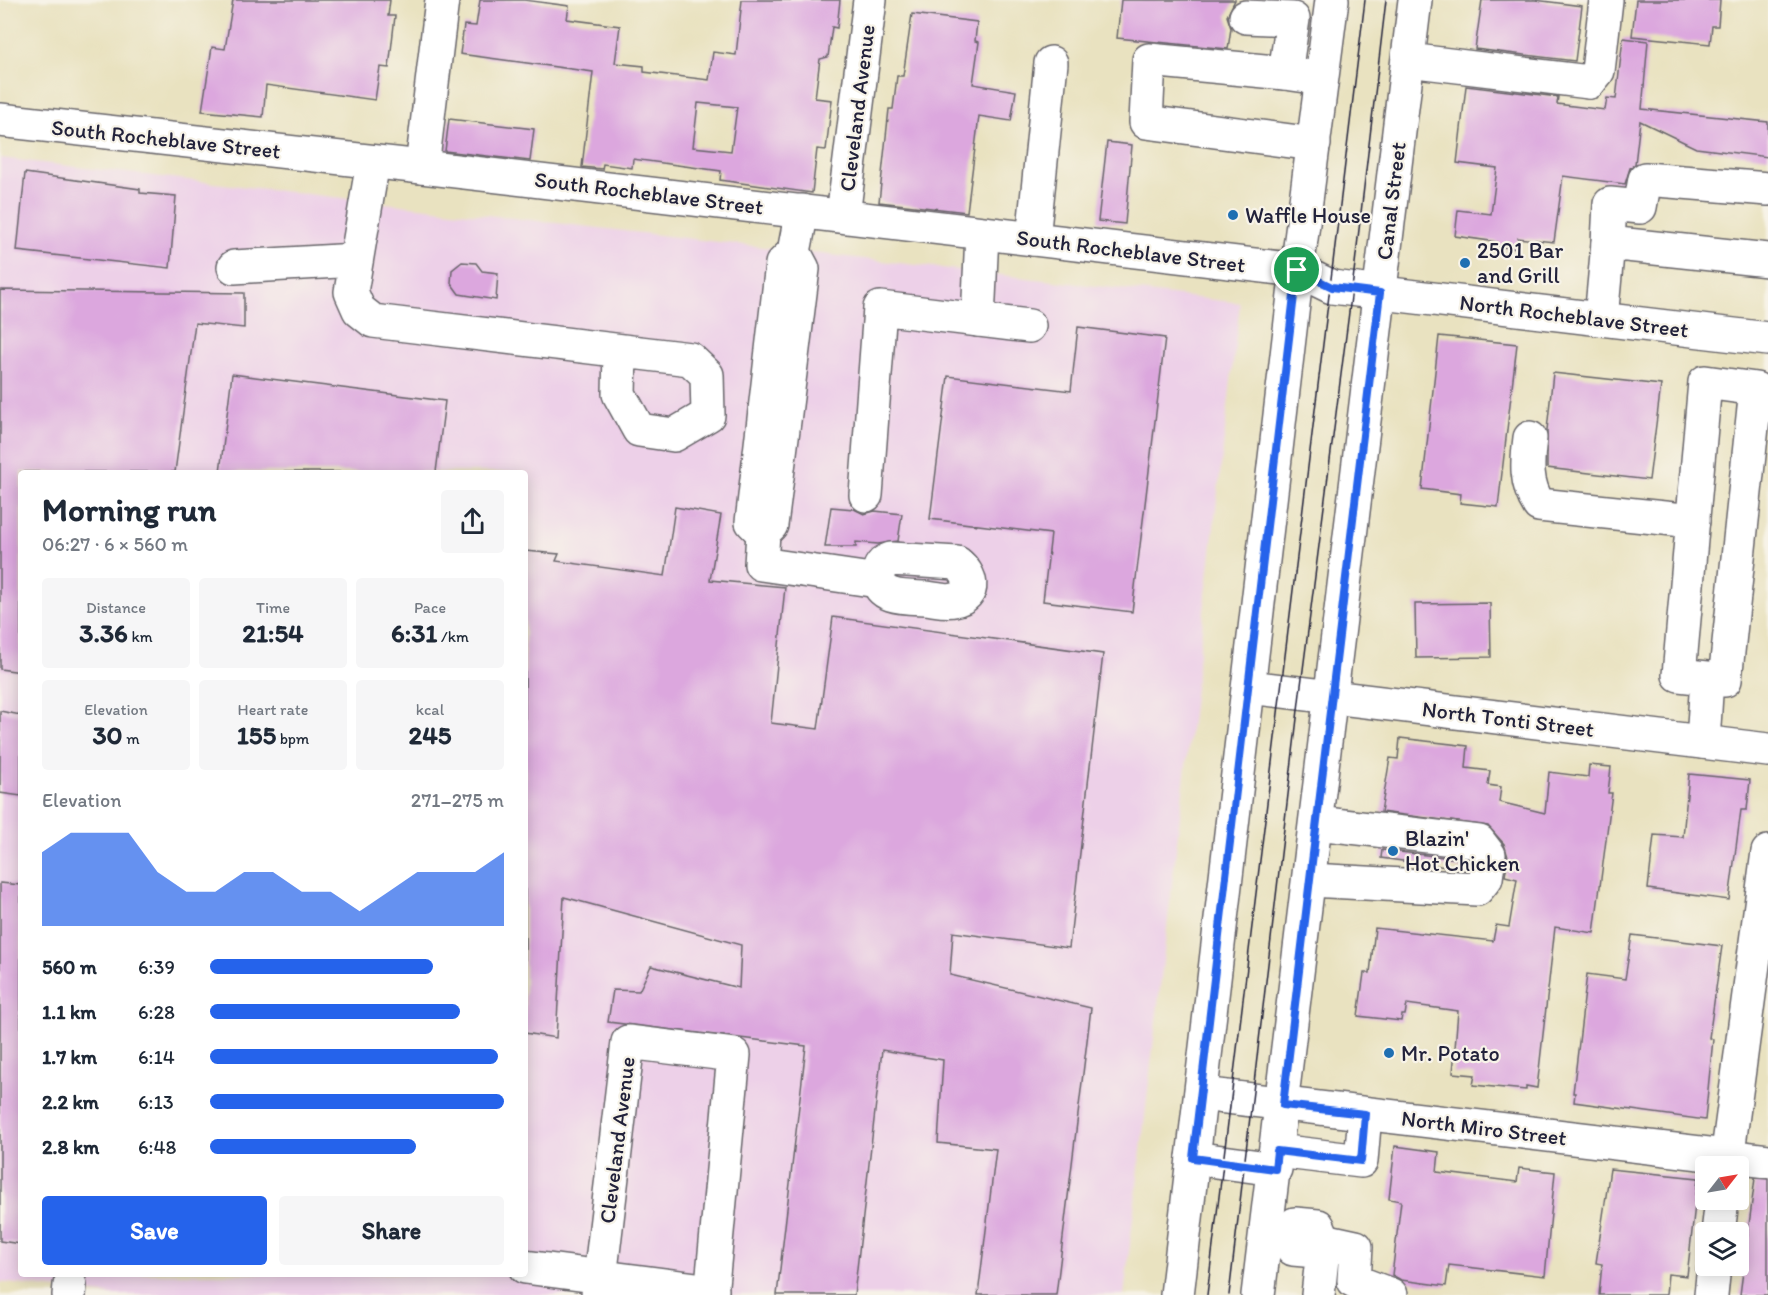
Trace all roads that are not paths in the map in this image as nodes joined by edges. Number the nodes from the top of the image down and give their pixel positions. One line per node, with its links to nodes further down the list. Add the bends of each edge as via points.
1 (442, 0): 17 (street)
2 (870, 0): 20 (street, Cleveland Avenue)
3 (1415, 0): 8 (street, Canal Street)
4 (1606, 0): 11 (street, via 1598,71 1576,76)
5 (1294, 10): 6 (street); 7 (street); 12 (street)
6 (1331, 10): 13 (street)
7 (1246, 17)
8 (1408, 60): 11 (street); 28 (street, Canal Street)
9 (1050, 63): 22 (street)
10 (1521, 64): 11 (street, via 1503,62)
11 (1482, 69)
12 (1285, 73): 13 (street); 15 (street, via 1149,60 1146,122)
13 (1322, 79): 15 (street)
14 (0, 120): 16 (street, South Rocheblave Street)
15 (1314, 144): 27 (street)
16 (373, 162): 17 (street, South Rocheblave Street); 24 (street)
17 (422, 167): 19 (street, South Rocheblave Street)
18 (1768, 189): 23 (street, via 1645,179 1640,207 1610,204)
19 (802, 211): 20 (street, South Rocheblave Street); 39 (street, via 794,252 782,264 752,522 763,533 761,564)
20 (843, 216): 21 (street, South Rocheblave Street)
21 (982, 234): 22 (street, South Rocheblave Street); 30 (street)
22 (1033, 239): 27 (street, South Rocheblave Street)
23 (1608, 243): 25 (street); 29 (street)
24 (356, 260): 26 (street); 33 (street, via 351,292 359,310 373,321)
25 (1768, 261)
26 (234, 267)
27 (1297, 270): 28 (street, South Rocheblave Street, via 1332,287); 41 (street)
28 (1380, 293): 29 (street, North Rocheblave Street); 42 (street, Canal Street)
29 (1601, 319): 32 (street, North Rocheblave Street)
30 (978, 320): 31 (street); 37 (street, via 880,308)
31 (1029, 326)
32 (1757, 337): 34 (street)
33 (621, 351)
34 (1740, 387): 36 (street, via 1756,389); 38 (street, via 1705,382)
35 (1530, 438): 38 (street, via 1526,470 1539,505)
36 (1757, 494): 40 (street, via 1725,680)
37 (866, 495)
38 (1693, 521): 40 (street, via 1679,675)
39 (878, 581)
40 (1707, 678): 43 (street)
41 (1249, 687): 42 (street, North Tonti Street); 48 (street)
42 (1332, 697): 43 (street, North Tonti Street); 45 (street, Canal Street)
43 (1704, 742): 44 (street, North Tonti Street)
44 (1768, 750)
45 (1317, 823): 47 (street, Canal Street); 47 (street, via 1479,842 1489,855 1486,878 1477,890)
46 (1768, 852): 51 (street)
47 (1310, 880): 49 (street, Canal Street)
48 (1201, 1095): 49 (street, North Miro Street); 52 (street)
49 (1283, 1105): 50 (street, North Miro Street); 54 (street, Canal Street)
50 (1365, 1114): 53 (street, North Miro Street); 54 (street, via 1361,1161)
51 (1728, 1156)
52 (1193, 1158): 54 (street); 64 (street)
53 (1695, 1158)
54 (1276, 1160): 57 (street, Canal Street)
55 (1749, 1161): 56 (street, North Miro Street)
56 (1768, 1161)
57 (1277, 1232): 58 (street, via 1293,1249 1316,1251); 65 (street, Canal Street)
58 (1324, 1240): 62 (street, via 1356,1247); 66 (street)
59 (528, 1268): 61 (street)
60 (1713, 1276): 68 (street)
61 (599, 1286): 63 (street); 63 (street, Cleveland Avenue, via 628,1042 734,1055)
62 (1352, 1292): 67 (street)
63 (712, 1293)
64 (1177, 1295)
65 (1258, 1295)
66 (1318, 1295)
67 (1392, 1295)
68 (1711, 1295)

